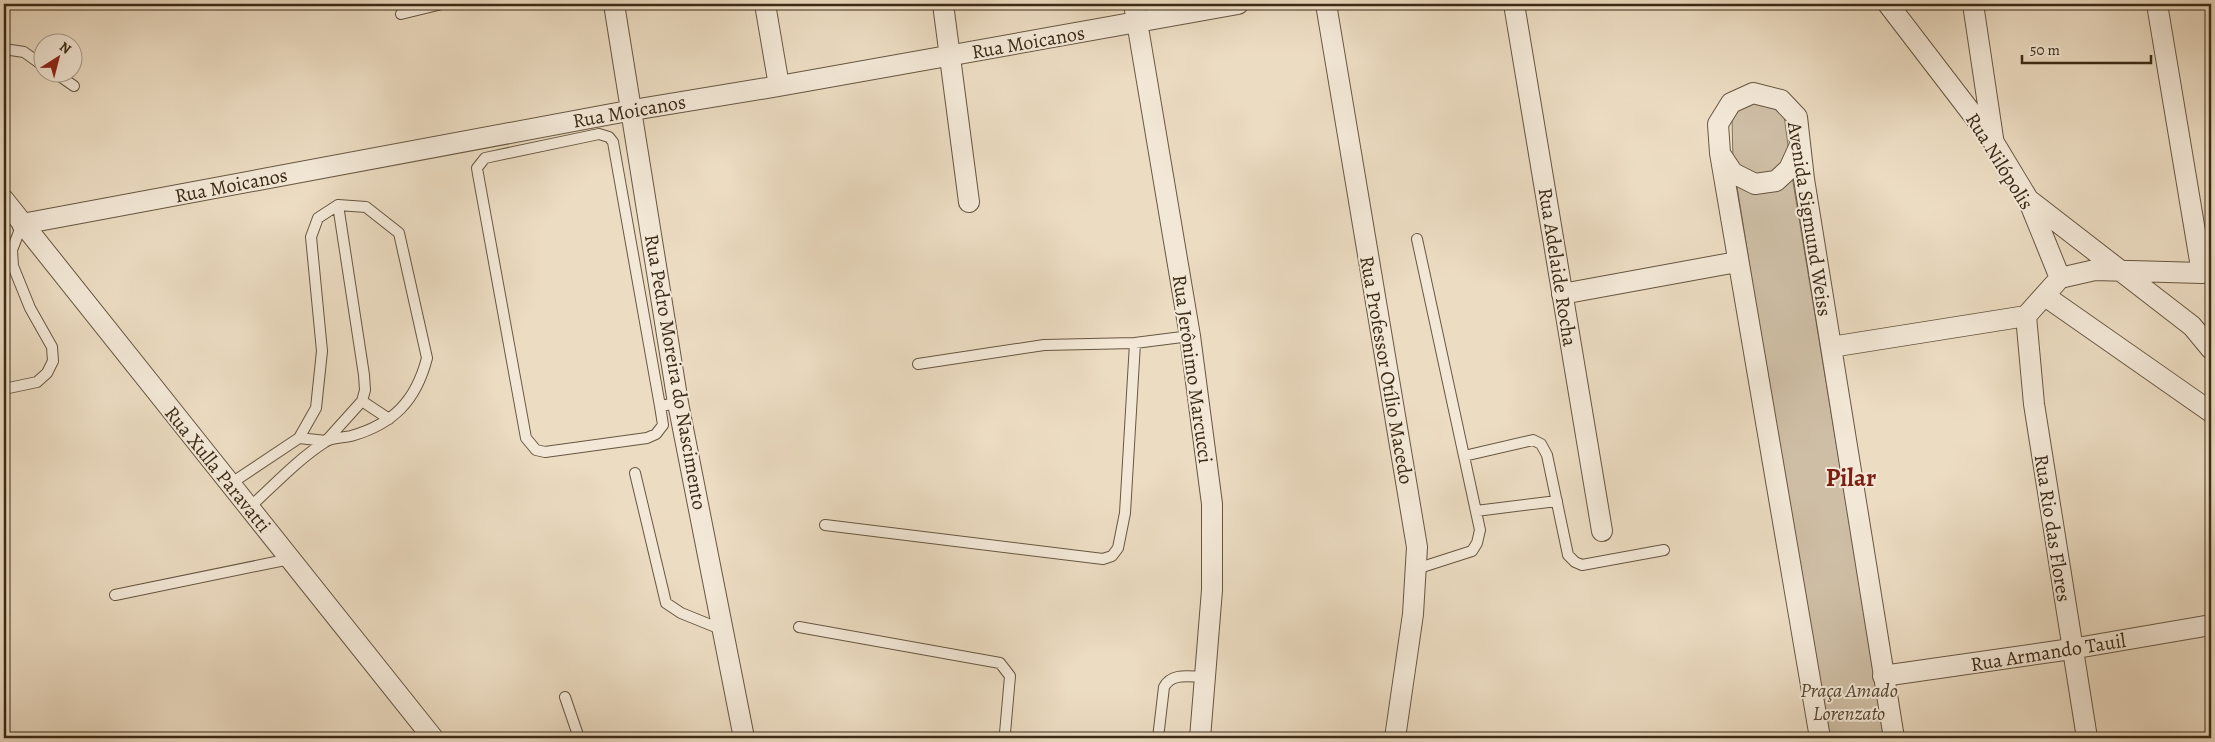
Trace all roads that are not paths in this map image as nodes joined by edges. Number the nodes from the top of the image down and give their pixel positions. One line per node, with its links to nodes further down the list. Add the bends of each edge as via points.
1 (442, 4): 12 (lane)
2 (614, 4): 19 (street, Rua Pedro Moreira do Nascimento)
3 (765, 4): 18 (street)
4 (943, 4): 14 (street)
5 (1238, 4): 11 (street, Rua Moicanos)
6 (1326, 4): 58 (street, Rua Professor Otílio Macedo, via 1417,547)
7 (1514, 4): 33 (street, Rua Adelaide Rocha)
8 (1888, 4): 20 (street, Rua Nilópolis)
9 (1973, 4): 20 (street)
10 (2157, 4): 31 (street)
11 (1136, 13): 14 (street, Rua Moicanos); 36 (street, Rua Jerônimo Marcucci)
12 (401, 14)
13 (4, 49): 15 (lane, via 24,52)
14 (950, 55): 18 (street, Rua Moicanos); 25 (street)
15 (32, 57)
16 (68, 82): 17 (lane)
17 (74, 86)
18 (779, 86): 19 (street, Rua Moicanos)
19 (633, 110): 27 (street, Rua Moicanos); 43 (street, Rua Pedro Moreira do Nascimento)
20 (1993, 141): 23 (street, Rua Nilópolis)
21 (1800, 143): 22 (street, via 1789,169 1776,181 1755,184 1733,173); 22 (street, Avenida Sigmund Weiss, via 1797,117 1781,100 1753,93 1731,103 1718,124); 38 (street, Avenida Sigmund Weiss)
22 (1720, 153): 29 (street, Avenida Sigmund Weiss)
23 (2028, 199): 30 (street); 32 (street, Rua Nilópolis)
24 (4, 200): 27 (street, Rua Xulla Paravatti)
25 (969, 202)
26 (338, 205): 42 (lane, via 364,375); 45 (lane, via 366,207 399,233 426,358 413,396); 46 (lane, via 318,218 311,237 322,350 316,408)
27 (22, 224): 41 (lane, via 12,250 13,266 30,308 52,347 53,361 37,382); 50 (street, Rua Xulla Paravatti)
28 (1417, 238): 48 (lane)
29 (1737, 262): 33 (street); 74 (street, Avenida Sigmund Weiss)
30 (2121, 271): 31 (street); 32 (street, via 2095,270); 39 (street, via 2192,326)
31 (2206, 272)
32 (2060, 278): 34 (street)
33 (1562, 294): 55 (street, Rua Adelaide Rocha)
34 (2045, 296): 35 (street); 44 (street)
35 (2026, 316): 38 (street); 63 (street, Rua Rio das Flores, via 2034,404)
36 (1190, 336): 37 (lane); 65 (street, Rua Jerônimo Marcucci, via 1212,504 1212,590)
37 (1135, 343): 40 (lane, via 1044,345); 54 (lane, via 1125,512 1118,548 1112,556 1103,559)
38 (1831, 347): 64 (street, Avenida Sigmund Weiss)
39 (2211, 349)
40 (918, 364)
41 (4, 389)
42 (362, 401): 45 (lane); 47 (lane)
43 (669, 405): 43 (lane, via 663,426 647,438 545,452 530,445 526,438 477,168 485,158 599,134 608,136 613,142); 62 (street, Rua Pedro Moreira do Nascimento)
44 (2211, 412)
45 (389, 419): 47 (lane, via 371,429)
46 (299, 438): 47 (lane); 50 (lane)
47 (326, 441): 52 (lane)
48 (1464, 456): 51 (lane, via 1533,440 1541,444 1547,455); 53 (lane)
49 (635, 473): 62 (lane, via 666,603)
50 (230, 484): 52 (street, Rua Xulla Paravatti)
51 (1557, 501): 53 (lane); 56 (lane, via 1568,555 1575,562 1582,565)
52 (249, 508): 57 (street, Rua Xulla Paravatti)
53 (1476, 511): 58 (lane, via 1480,530 1472,551)
54 (824, 525)
55 (1602, 531)
56 (1664, 550)
57 (290, 559): 59 (lane); 67 (street, Rua Xulla Paravatti)
58 (1416, 569): 73 (street, Rua Professor Otílio Macedo, via 1413,614)
59 (115, 595)
60 (2211, 625): 63 (street, Rua Armando Tauil)
61 (799, 627): 70 (lane, via 1000,663 1010,676 1005,732)
62 (722, 630): 69 (street, Rua Pedro Moreira do Nascimento)
63 (2071, 649): 64 (street, Rua Armando Tauil); 76 (street, Rua Rio das Flores)
64 (1883, 676): 75 (street, Avenida Sigmund Weiss)
65 (1205, 677): 71 (lane, via 1175,677 1166,682); 72 (street, Rua Jerônimo Marcucci)
66 (565, 697): 68 (lane)
67 (433, 738)
68 (579, 738)
69 (744, 738)
70 (1008, 738)
71 (1158, 738)
72 (1200, 738)
73 (1395, 738)
74 (1820, 738)
75 (1894, 738)
76 (2087, 738)

